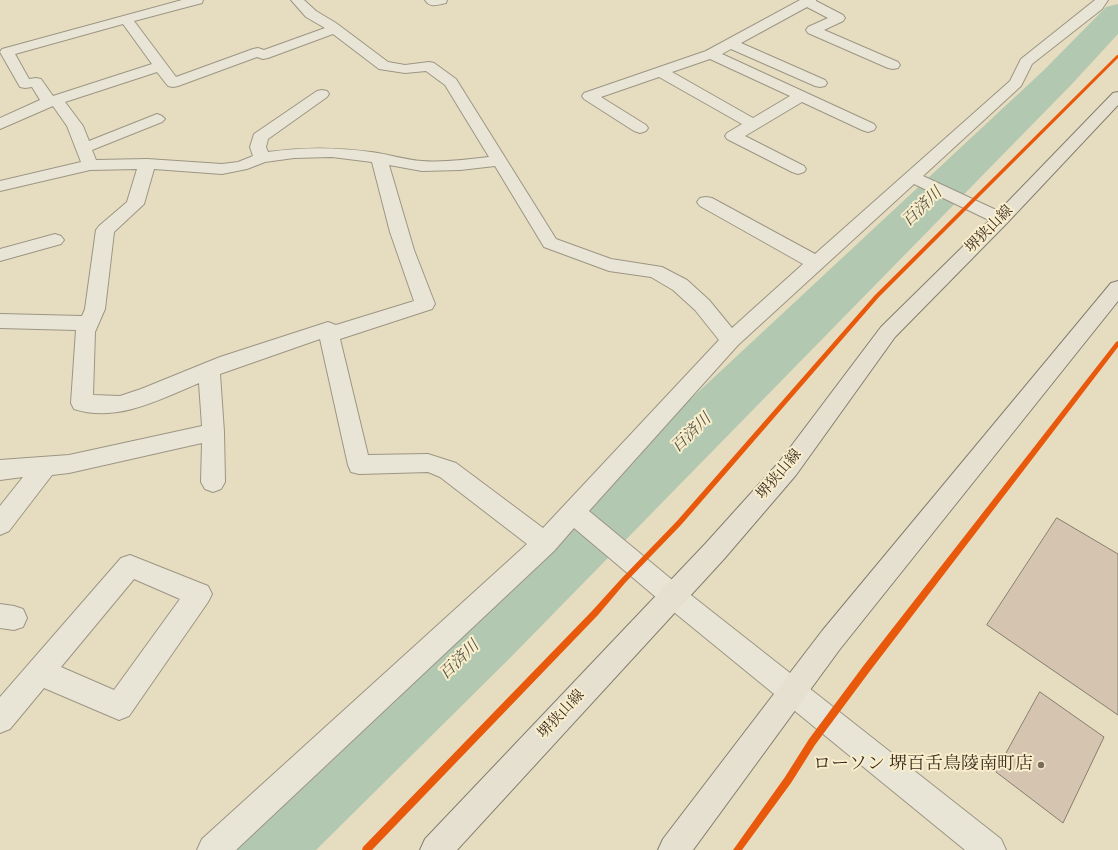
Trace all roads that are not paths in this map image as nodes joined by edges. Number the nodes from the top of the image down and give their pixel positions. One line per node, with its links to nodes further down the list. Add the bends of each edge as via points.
1 (197, 0): 7 (street)
2 (297, 0): 8 (street, via 311,14)
3 (431, 0): 4 (street)
4 (441, 0)
5 (1102, 0): 32 (street, via 1026,62 1016,83)
6 (808, 1): 9 (street); 12 (street, via 838,18 814,30)
7 (126, 19): 10 (street); 13 (street)
8 (335, 29): 13 (street, via 263,55 258,52 173,82); 28 (street, via 384,66 405,69 429,66 451,82)
9 (730, 43): 11 (street); 15 (street)
10 (3, 53): 19 (street, via 25,84 36,82)
11 (711, 54): 14 (street); 17 (street)
12 (893, 65)
13 (161, 66): 19 (street)
14 (661, 72): 22 (street); 24 (street, via 589,96)
15 (820, 83)
16 (322, 94): 26 (street, via 260,137 258,147)
17 (801, 96): 22 (street); 23 (street)
18 (1118, 96): 35 (main road, 堺狭山線)
19 (52, 101): 21 (street); 25 (street, via 75,126)
20 (157, 119): 25 (street)
21 (0, 124)
22 (753, 124): 31 (street, via 733,136)
23 (868, 127)
24 (640, 128)
25 (84, 148): 30 (street)
26 (262, 158): 27 (street, via 294,153 332,152); 29 (street, via 241,166 222,169)
27 (379, 158): 28 (street, via 422,166); 42 (street, via 392,214 412,276 425,304)
28 (499, 161): 43 (street, via 550,243 609,265 655,271 680,285 702,305)
29 (147, 164): 30 (street); 41 (street, via 135,204 105,230 95,309)
30 (90, 165): 33 (street)
31 (798, 169)
32 (916, 179): 35 (street); 38 (street)
33 (0, 186)
34 (706, 202): 38 (street)
35 (1001, 219): 52 (main road, 堺狭山線, via 888,332 788,468)
36 (55, 240): 37 (street)
37 (0, 255)
38 (816, 263): 43 (street)
39 (1118, 288): 54 (main road, via 836,634)
40 (0, 321): 41 (street)
41 (89, 323): 44 (street, via 86,332 82,403 120,404 147,396)
42 (328, 335): 44 (street, via 328,329); 51 (street, via 359,465 428,463 448,470)
43 (732, 340): 49 (street)
44 (209, 370): 45 (street)
45 (213, 432): 46 (street, via 69,464); 48 (street)
46 (45, 466): 47 (street); 50 (street)
47 (0, 470)
48 (213, 482)
49 (580, 518): 51 (street); 52 (street)
50 (0, 524)
51 (545, 543): 56 (street)
52 (673, 596): 54 (street); 57 (main road, 堺狭山線)
53 (40, 672): 53 (street, via 118,706 199,594 130,566); 55 (street)
54 (793, 691): 58 (main road); 59 (street)
55 (0, 719)
56 (213, 850)
57 (436, 850)
58 (674, 850)
59 (990, 850)

